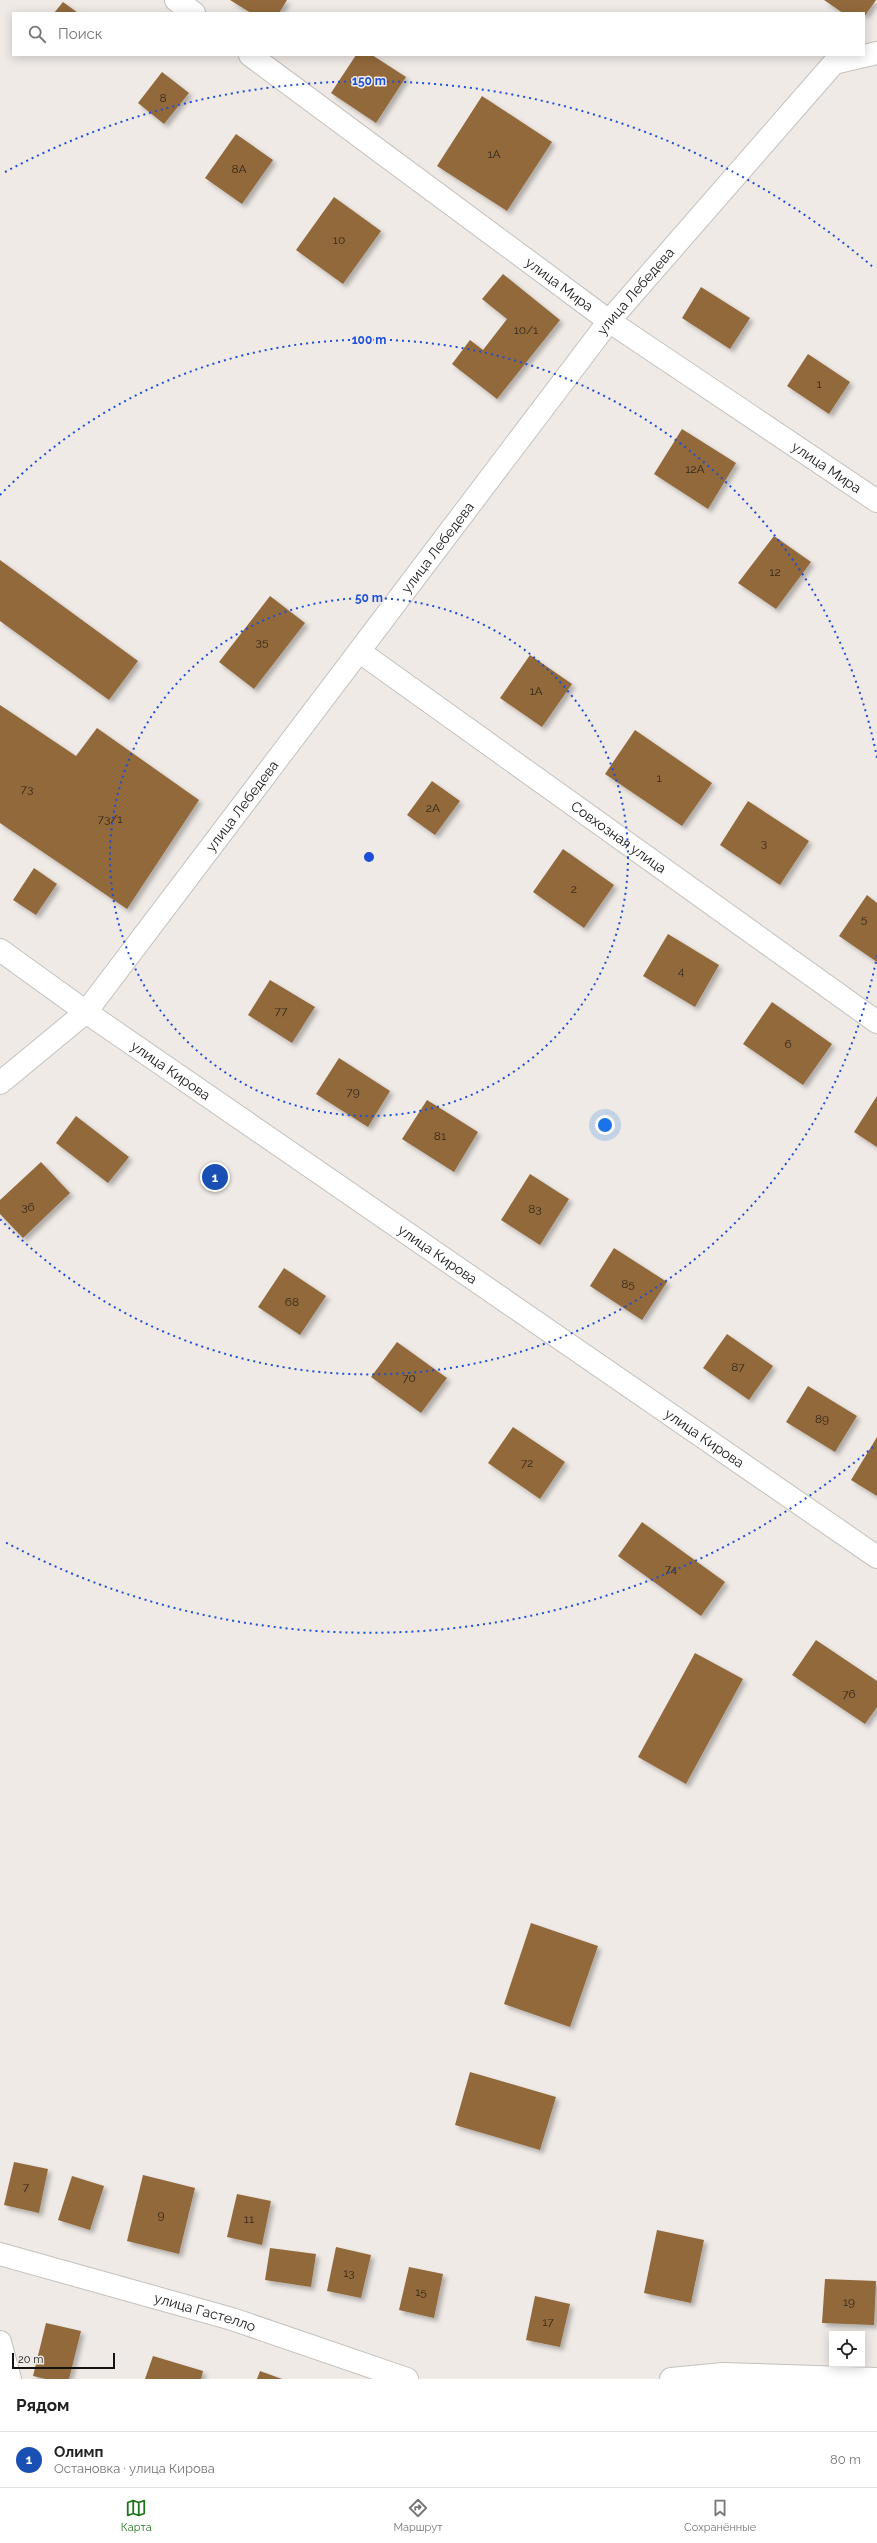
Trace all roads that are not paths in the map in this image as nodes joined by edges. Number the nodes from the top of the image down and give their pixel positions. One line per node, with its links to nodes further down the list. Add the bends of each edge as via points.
1 (176, 0): 2 (street)
2 (193, 12)
3 (877, 53): 6 (street, улица Лебедева)
4 (251, 56): 7 (street, улица Мира)
5 (864, 56): 7 (street, улица Лебедева, via 834,63)
6 (865, 56)
7 (609, 321): 8 (street, улица Мира); 9 (street, улица Лебедева)
8 (877, 501)
9 (360, 652): 11 (street, улица Лебедева); 12 (street, Совхозная улица)
10 (0, 950): 11 (street, улица Кирова)
11 (86, 1012): 13 (street, улица Лебедева); 14 (street, улица Кирова)
12 (877, 1022)
13 (0, 1084)
14 (877, 1557)
15 (0, 2254): 18 (street, улица Гастелло, via 232,2319)
16 (0, 2342): 17 (street)
17 (10, 2379)
18 (407, 2379)
19 (671, 2379): 20 (street, via 723,2374)
20 (877, 2379)

